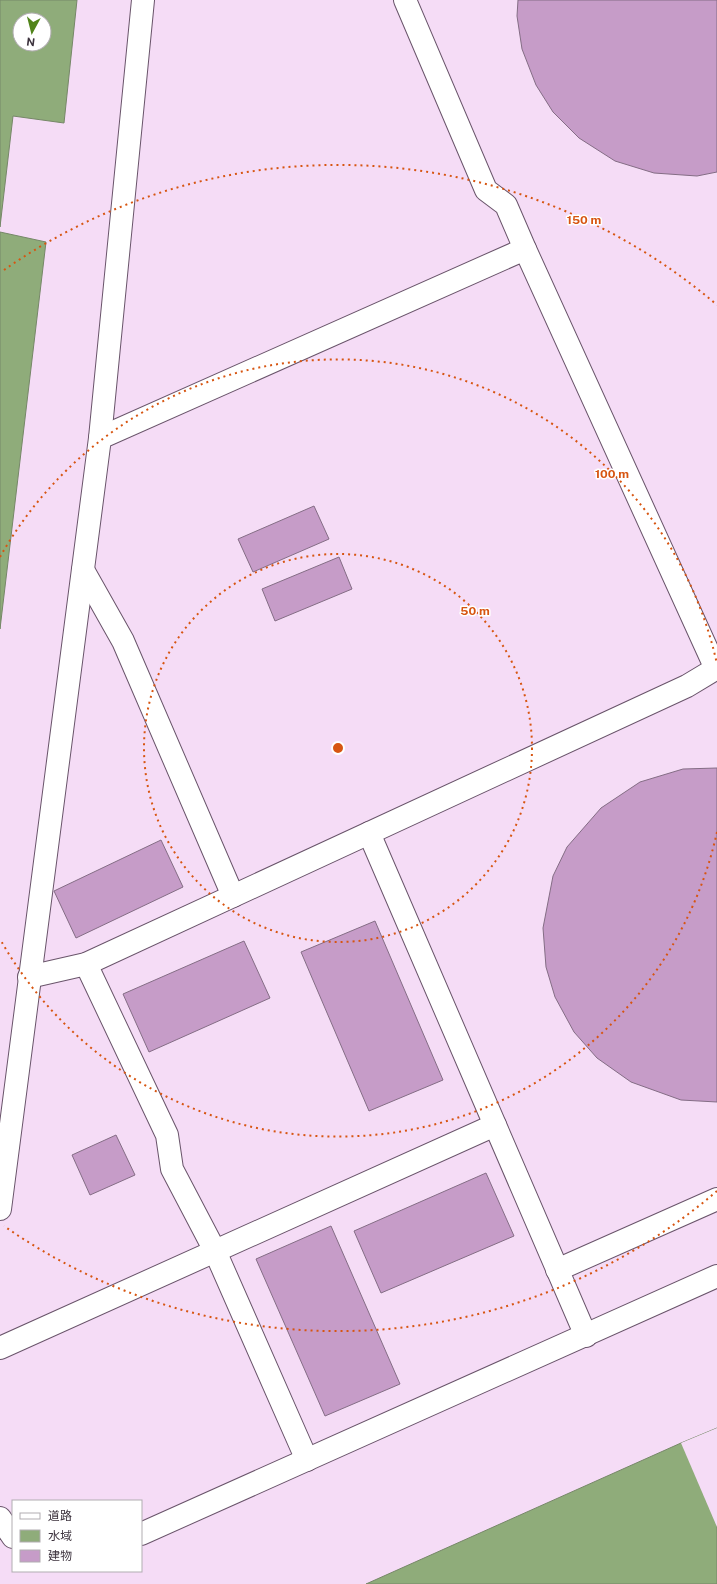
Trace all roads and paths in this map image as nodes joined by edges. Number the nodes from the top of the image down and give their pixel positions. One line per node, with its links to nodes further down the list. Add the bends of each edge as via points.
1 (143, 0): 4 (lane)
2 (406, 0): 3 (lane, via 486,190 506,205)
3 (526, 249): 4 (lane); 6 (lane)
4 (100, 438): 5 (lane)
5 (82, 570): 8 (lane, via 123,641); 10 (lane)
6 (716, 668): 7 (lane, via 687,686)
7 (369, 833): 8 (lane); 11 (lane)
8 (233, 896): 9 (lane)
9 (86, 964): 10 (lane); 14 (lane, via 166,1135 172,1169)
10 (29, 977): 13 (lane)
11 (495, 1125): 14 (lane); 15 (lane)
12 (717, 1199): 15 (lane)
13 (0, 1209)
14 (215, 1251): 18 (lane); 19 (lane)
15 (557, 1270): 17 (lane)
16 (717, 1276): 17 (lane)
17 (586, 1336): 19 (lane)
18 (0, 1348)
19 (307, 1460): 21 (lane)
20 (0, 1518): 22 (lane)
21 (142, 1534)
22 (12, 1536)

